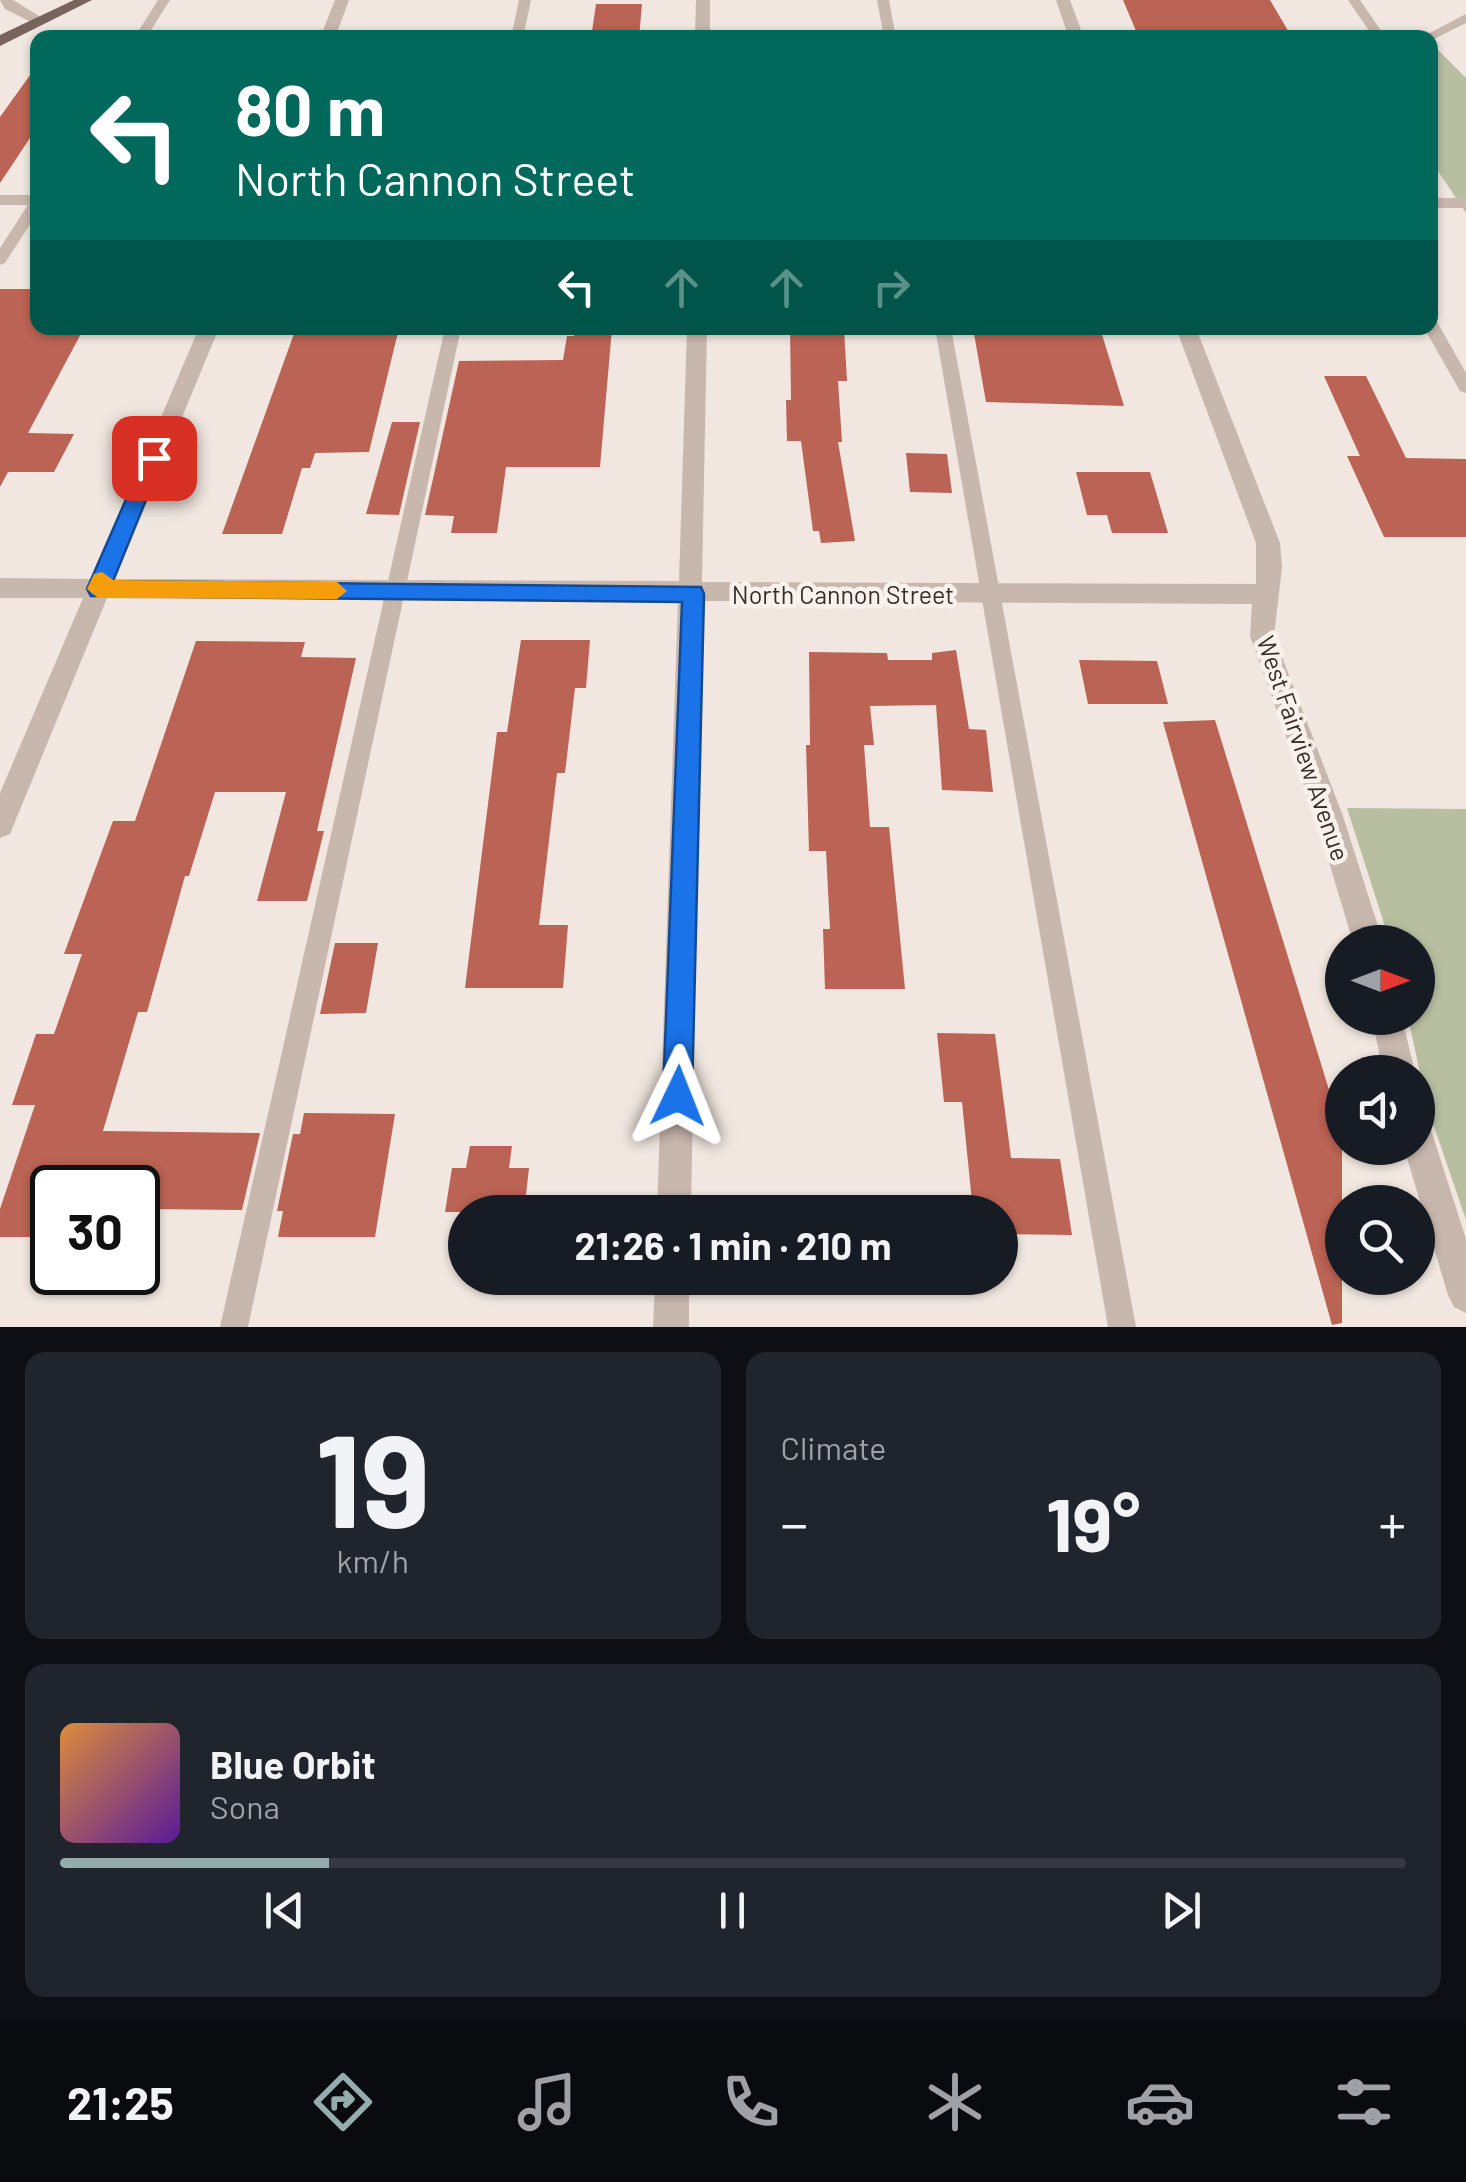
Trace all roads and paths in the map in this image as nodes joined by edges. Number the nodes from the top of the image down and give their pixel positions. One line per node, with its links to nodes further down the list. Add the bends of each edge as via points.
1 (6, 0): 11 (street)
2 (86, 0): 11 (main road)
3 (164, 0): 12 (lane)
4 (342, 0): 13 (street)
5 (524, 0): 14 (lane)
6 (703, 0): 15 (street)
7 (882, 0): 16 (lane)
8 (1063, 0): 17 (street)
9 (1354, 0): 18 (lane)
10 (1466, 18): 19 (lane)
11 (40, 21): 20 (main road)
12 (145, 30)
13 (330, 30)
14 (518, 30)
15 (702, 30)
16 (888, 30)
17 (1074, 30)
18 (1375, 30)
19 (1438, 32)
20 (0, 41)
21 (0, 200): 22 (street)
22 (30, 200)
23 (1438, 203): 24 (street)
24 (1466, 203)
25 (30, 213): 26 (lane)
26 (0, 260)
27 (206, 335): 35 (street)
28 (451, 335): 36 (lane)
29 (698, 335): 37 (street)
30 (944, 335): 39 (lane)
31 (1189, 335): 38 (street, West Fairview Avenue, via 1268,543)
32 (1436, 335): 33 (lane)
33 (1466, 387)
34 (0, 588): 35 (street, North Cannon Street)
35 (98, 589): 36 (street, North Cannon Street); 40 (street)
36 (394, 591): 37 (street, North Cannon Street); 46 (lane)
37 (693, 594): 39 (street, North Cannon Street); 43 (street)
38 (1266, 594): 39 (street, North Cannon Street); 41 (street, West Fairview Avenue, via 1265,646)
39 (991, 595): 48 (lane)
40 (0, 825)
41 (1362, 925)
42 (1426, 1165): 44 (street)
43 (675, 1195)
44 (1466, 1294)
45 (671, 1295): 47 (street)
46 (234, 1327)
47 (670, 1327)
48 (1122, 1327)

